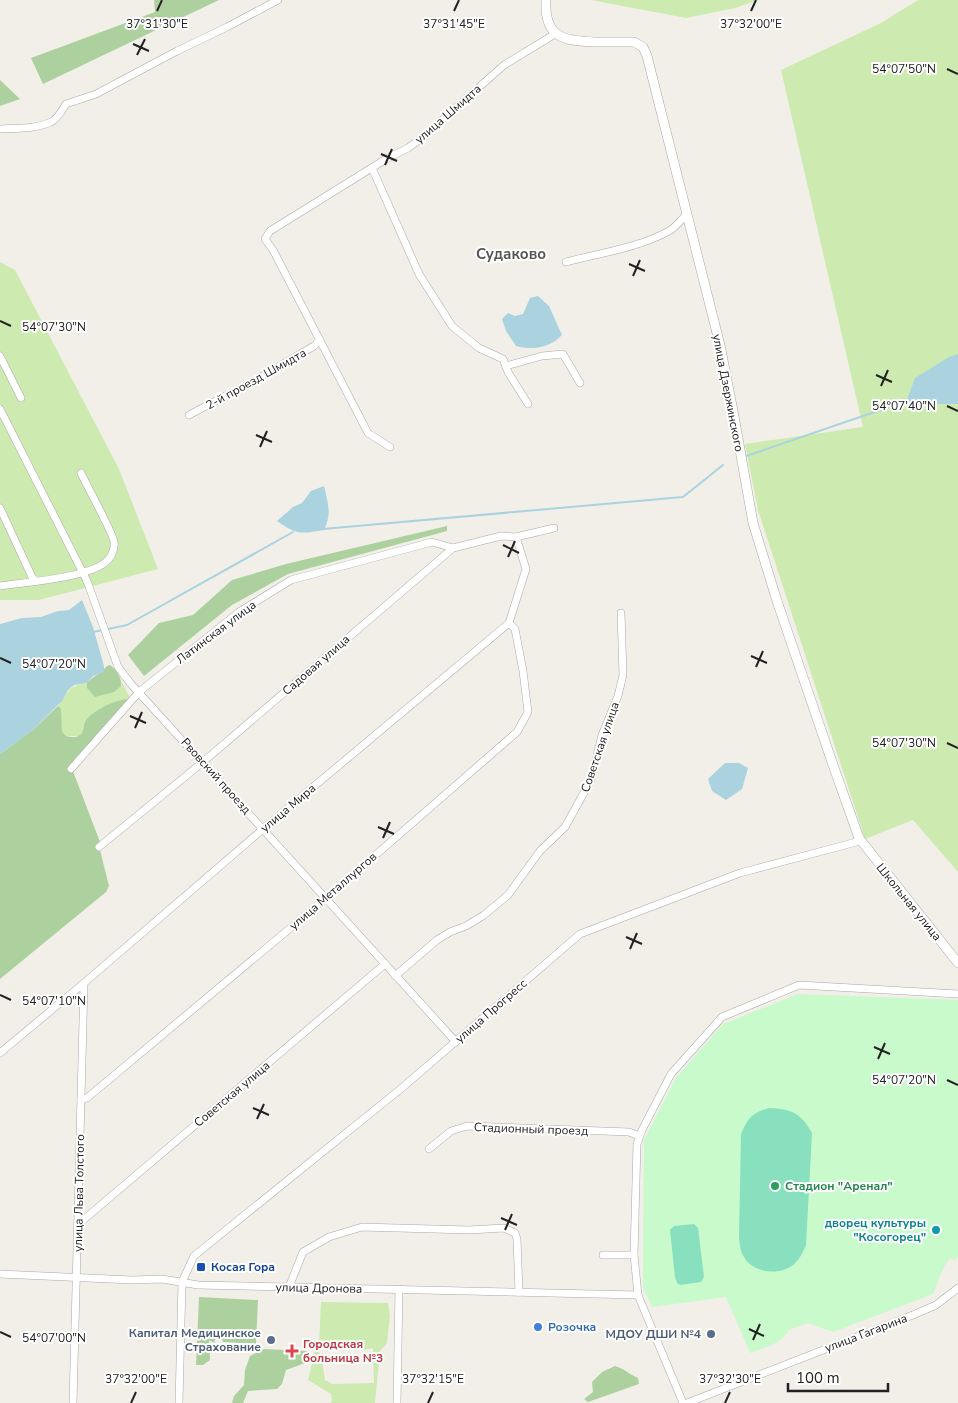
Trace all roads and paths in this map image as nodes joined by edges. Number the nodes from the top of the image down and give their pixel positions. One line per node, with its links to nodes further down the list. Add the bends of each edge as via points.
1 (278, 0): 4 (street, via 96,94 66,104 52,122)
2 (546, 0): 3 (street, via 548,20)
3 (555, 34): 5 (street, улица Шмидта, via 504,65 423,137); 6 (street, улица Дзержинского, via 573,42 634,42 643,48)
4 (0, 129)
5 (372, 168): 8 (street, улица Шмидта, via 270,231 265,239); 10 (street, via 419,274 452,326 479,348 503,359)
6 (686, 215): 7 (street, via 668,232); 31 (street, улица Дзержинского, via 720,345 757,538)
7 (566, 262)
8 (320, 340): 15 (street, 2-й проезд Шмидта, via 230,395); 16 (street, via 368,433)
9 (0, 356): 12 (street)
10 (506, 366): 11 (street, via 563,354); 13 (street)
11 (580, 383)
12 (20, 398)
13 (528, 404)
14 (0, 409): 22 (street, Рвовский проезд)
15 (189, 415)
16 (390, 447)
17 (81, 473): 22 (street, via 115,541 107,561)
18 (0, 508): 23 (street)
19 (554, 528): 20 (street, Садовая улица)
20 (516, 537): 21 (street, Садовая улица, via 501,536); 26 (street, via 526,569)
21 (453, 548): 27 (street, Латинская улица, via 432,542 291,580 239,612); 28 (street, Садовая улица)
22 (82, 572): 23 (street, via 65,578); 27 (street, Рвовский проезд, via 118,667)
23 (36, 581): 24 (street)
24 (0, 586)
25 (621, 613): 36 (street, Советская улица, via 623,675 618,696 602,735 591,780 565,827 540,851 508,895 484,915 438,940)
26 (509, 623): 30 (street, улица Мира); 33 (street, улица Металлургов, via 515,629 528,712 517,732)
27 (139, 692): 28 (street, Рвовский проезд); 29 (street, Латинская улица)
28 (203, 762): 30 (street, Рвовский проезд); 32 (street, Садовая улица)
29 (71, 769)
30 (263, 829): 33 (street, Рвовский проезд); 37 (street, улица Мира)
31 (860, 841): 34 (street, Школьная улица); 39 (street, улица Прогресс, via 740,873 580,934)
32 (99, 847)
33 (324, 899): 35 (street, Рвовский проезд); 41 (street, улица Металлургов)
34 (958, 963)
35 (385, 964): 36 (street, Рвовский проезд); 44 (street, Советская улица, via 82,1221)
36 (396, 976): 39 (street, Рвовский проезд)
37 (84, 983): 40 (street, улица Мира); 41 (street, улица Льва Толстого)
38 (958, 994): 42 (street, via 798,985 761,1000 722,1018 694,1046 671,1074)
39 (456, 1042): 49 (street, улица Прогресс, via 194,1256)
40 (0, 1053)
41 (81, 1100): 44 (street, улица Льва Толстого)
42 (639, 1136): 43 (street, Стадионный проезд, via 629,1132 467,1126 451,1132); 45 (street)
43 (429, 1149)
44 (78, 1221): 48 (street, улица Льва Толстого)
45 (634, 1254): 46 (street); 54 (street)
46 (603, 1255)
47 (0, 1274): 48 (street, улица Дронова)
48 (76, 1277): 49 (street, улица Дронова); 55 (street, улица Льва Толстого)
49 (182, 1282): 50 (street, улица Дронова); 56 (street)
50 (289, 1287): 52 (street, улица Дронова); 53 (street, via 304,1252 330,1237 362,1227 504,1228 515,1233 517,1239)
51 (958, 1288): 59 (street, улица Гагарина, via 936,1305)
52 (400, 1289): 53 (street, улица Дронова); 57 (street)
53 (519, 1292): 54 (street, улица Дронова)
54 (638, 1295): 58 (street)
55 (73, 1403)
56 (179, 1403)
57 (396, 1403)
58 (683, 1403)
59 (687, 1403)

